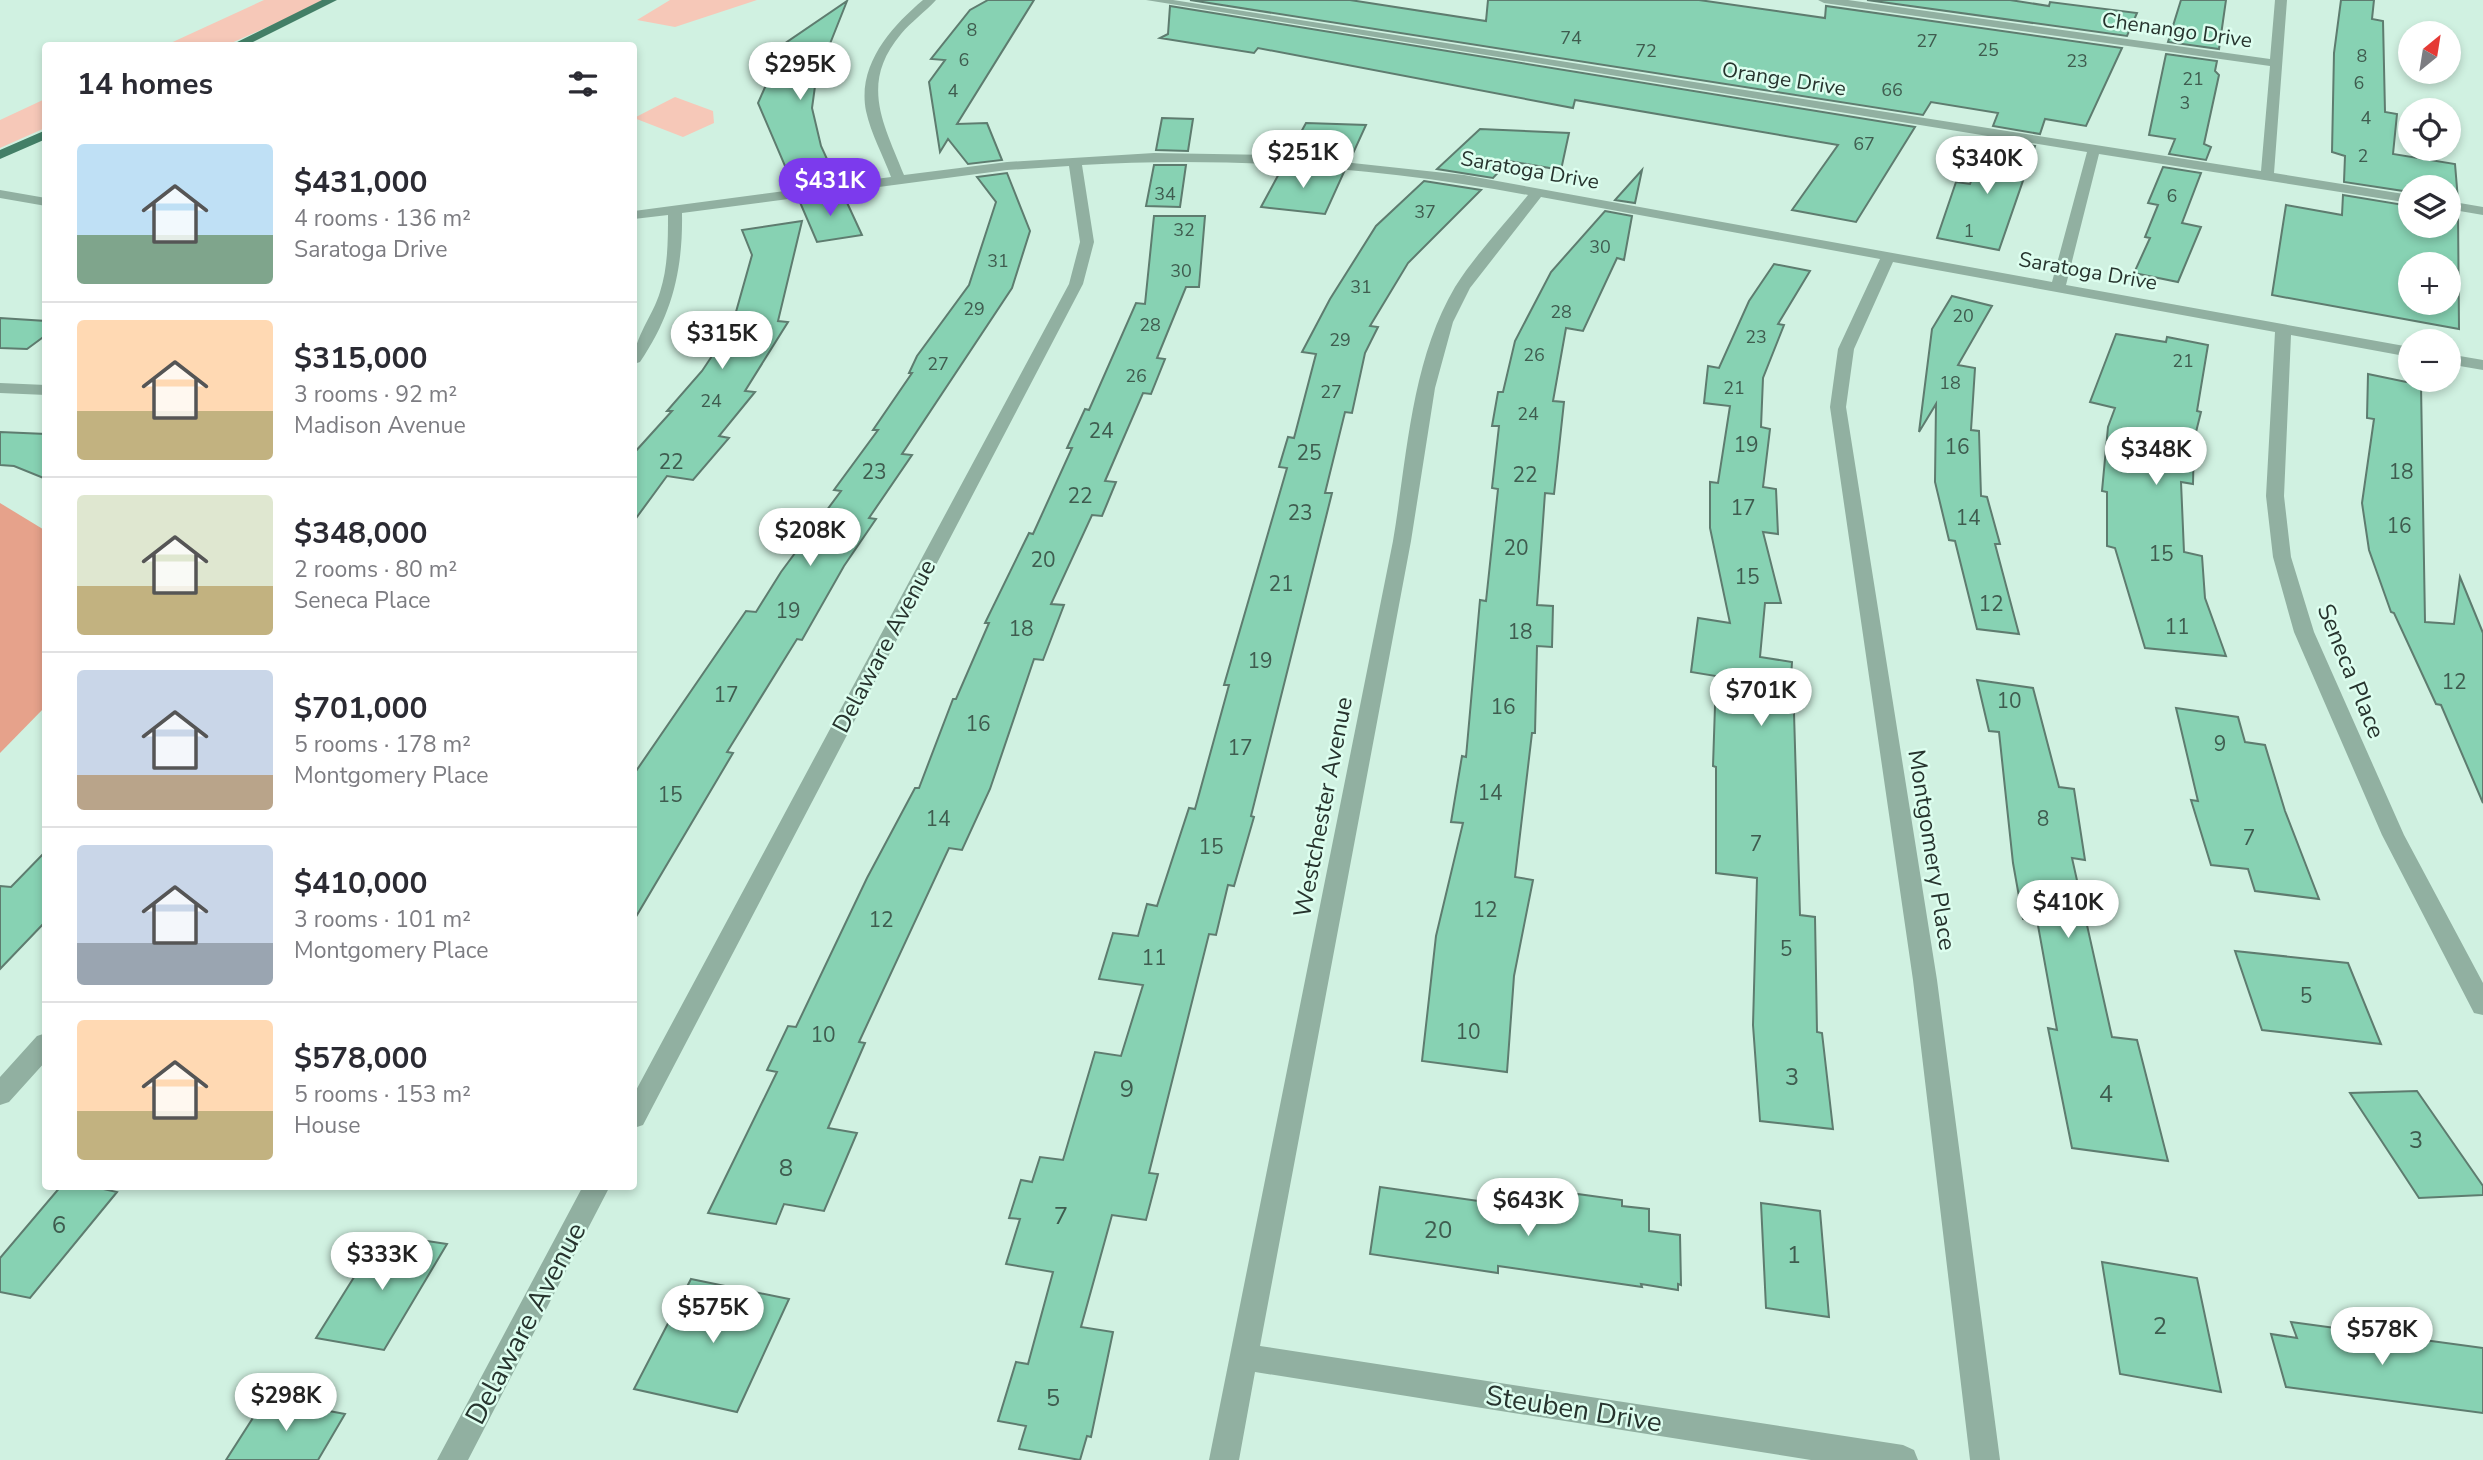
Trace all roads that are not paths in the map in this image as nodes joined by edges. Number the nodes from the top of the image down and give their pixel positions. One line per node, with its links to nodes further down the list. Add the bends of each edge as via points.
1 (331, 0): 6 (main road)
2 (930, 0): 13 (street, via 893,34 871,85 872,109)
3 (1152, 0): 9 (street, Orange Drive)
4 (1824, 0): 7 (street, Chenango Drive)
5 (2281, 0): 7 (street)
6 (243, 42)
7 (2275, 63): 12 (street)
8 (42, 136): 10 (main road)
9 (2094, 149): 12 (street, Orange Drive); 23 (street)
10 (0, 155)
11 (1075, 162): 13 (street, Saratoga Drive); 14 (street, Saratoga Drive, via 1154,157 1278,159 1402,170); 34 (street, Delaware Avenue, via 1087,242 1076,284)
12 (2267, 176): 16 (street, Orange Drive)
13 (899, 179): 19 (street, Saratoga Drive)
14 (1537, 192): 22 (street, Saratoga Drive); 36 (street, Westchester Avenue, via 1463,287 1445,322 1427,388 1402,541)
15 (0, 194): 17 (street)
16 (2398, 197)
17 (42, 201)
18 (2461, 207): 20 (street)
19 (675, 210): 21 (street, Saratoga Drive); 26 (street, via 673,282 655,328)
20 (2483, 211)
21 (637, 215)
22 (1888, 257): 23 (street, Saratoga Drive); 40 (street, Montgomery Place, via 1846,349 1838,407 1925,980)
23 (2058, 287): 24 (street, Saratoga Drive)
24 (2283, 328): 25 (street, Saratoga Drive); 31 (street, Seneca Place, via 2275,496 2282,557 2304,632 2393,835)
25 (2398, 350)
26 (637, 355)
27 (2461, 361): 28 (street)
28 (2483, 365)
29 (0, 388): 30 (street)
30 (42, 390)
31 (2483, 1006)
32 (42, 1048): 33 (street)
33 (0, 1095)
34 (637, 1112)
35 (595, 1190): 37 (street, Delaware Avenue)
36 (1245, 1357): 38 (street, Westchester Avenue); 39 (street, Steuben Drive)
37 (452, 1460)
38 (1224, 1460)
39 (1903, 1460)
40 (1985, 1460)

